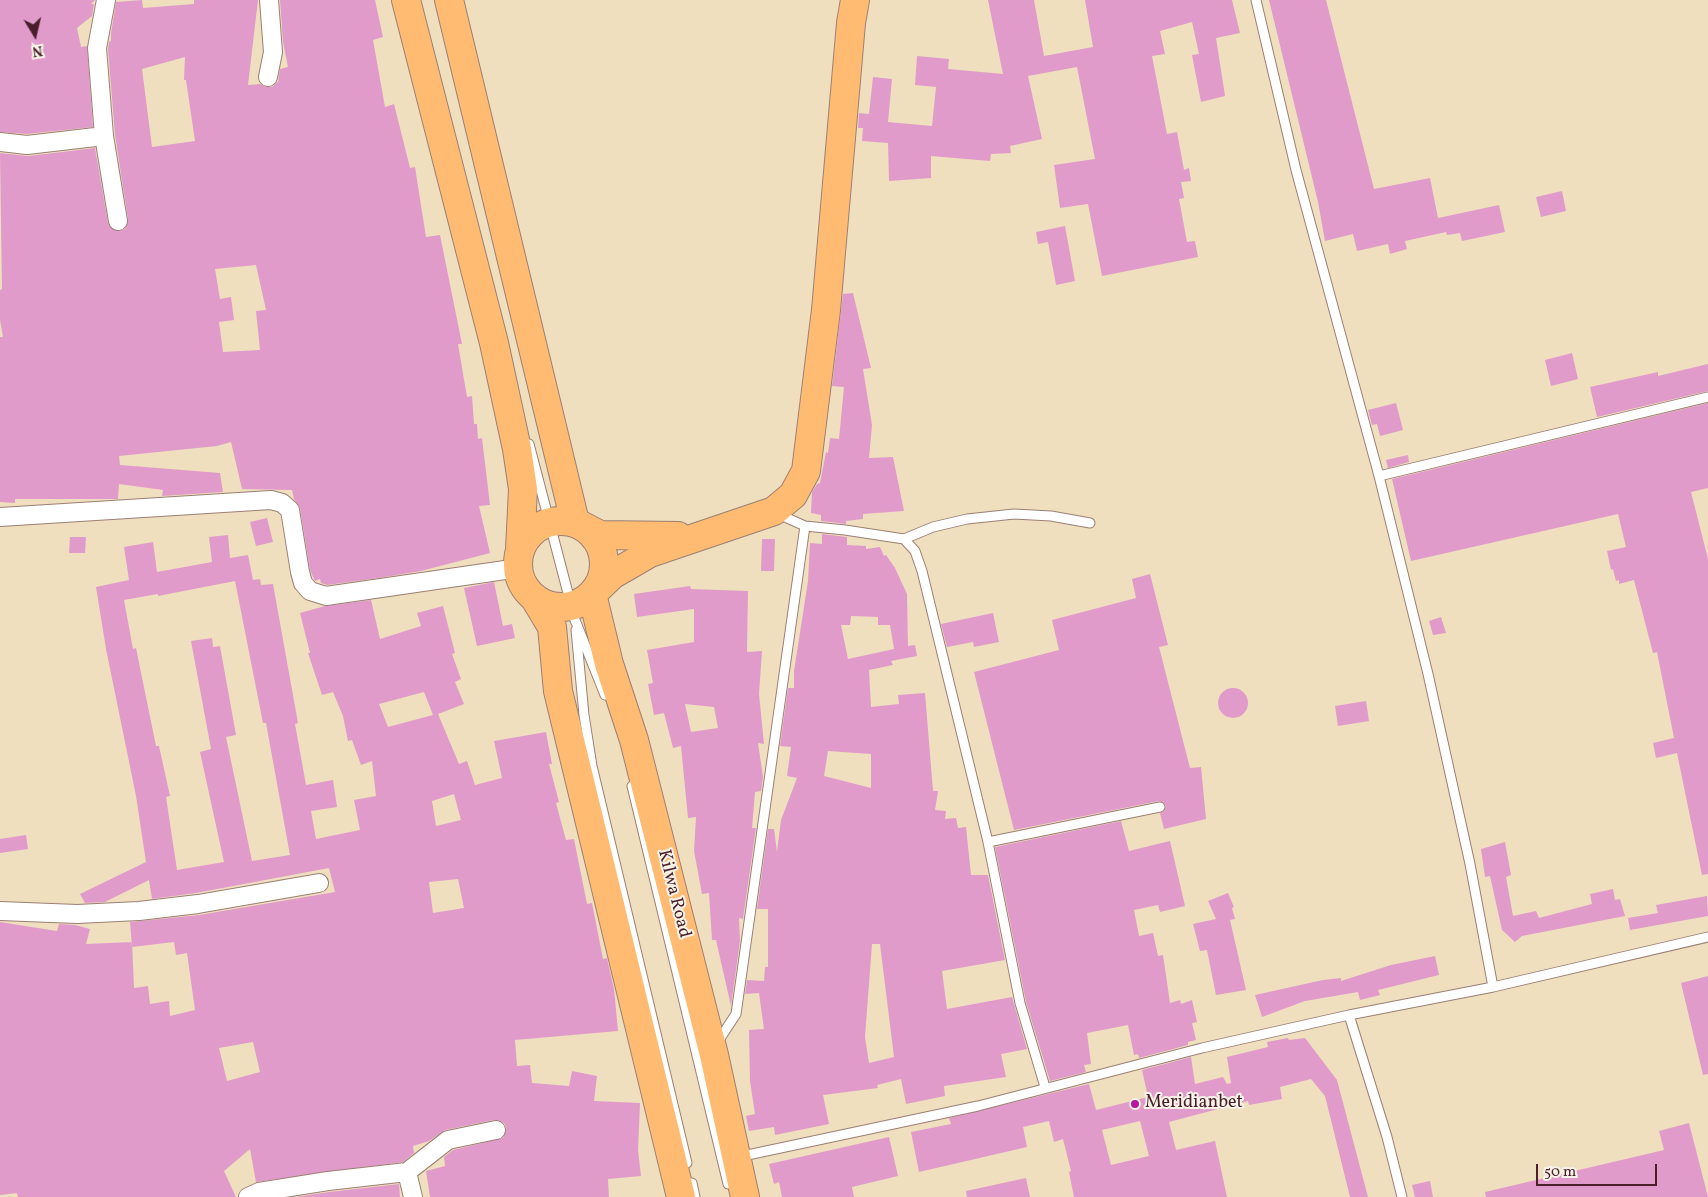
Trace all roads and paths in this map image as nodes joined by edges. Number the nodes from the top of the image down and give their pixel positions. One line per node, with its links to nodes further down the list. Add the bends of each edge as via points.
1 (106, 0): 8 (street, via 97,48)
2 (269, 0): 7 (street, via 273,52)
3 (406, 0): 23 (main road, via 494,343 516,449 523,489)
4 (449, 0): 18 (main road)
5 (855, 0): 16 (main road, via 826,310 806,471 793,494)
6 (1256, 0): 15 (lane, via 1296,170)
7 (268, 77)
8 (104, 136): 9 (street, via 27,144); 10 (street)
9 (0, 142)
10 (118, 221)
11 (496, 310): 12 (lane)
12 (505, 348)
13 (1708, 397): 15 (lane)
14 (527, 435): 18 (lane)
15 (1379, 476): 32 (lane, via 1451,775)
16 (774, 511): 20 (lane); 21 (main road)
17 (0, 517): 23 (street, via 272,500 290,510 303,583 310,591 326,596 512,569)
18 (562, 522): 21 (main road, via 600,535); 23 (main road, via 535,529 526,538); 24 (lane); 24 (main road, via 588,529 599,543 605,560 602,579)
19 (1090, 523): 22 (lane, via 1014,514 966,519 933,527)
20 (806, 526): 22 (lane); 34 (lane, via 736,1014 718,1039)
21 (695, 536): 24 (main road, via 650,553 612,575)
22 (904, 540): 28 (lane, via 915,551 922,571)
23 (524, 574): 24 (main road, via 548,605); 40 (main road, via 552,627 558,691)
24 (580, 606): 25 (lane); 34 (main road, Kilwa Road, via 609,664 634,740); 38 (lane, via 584,716 592,766)
25 (608, 701)
26 (630, 778): 44 (lane)
27 (1160, 807): 28 (lane)
28 (988, 842): 35 (lane, via 1020,1003)
29 (319, 882): 30 (street, via 139,911 77,914)
30 (0, 911)
31 (1708, 937): 32 (lane)
32 (1493, 987): 33 (lane)
33 (1349, 1015): 35 (lane); 46 (lane)
34 (714, 1055): 37 (main road, Kilwa Road)
35 (1045, 1087): 37 (lane, via 939,1115 856,1130 744,1158)
36 (496, 1130): 39 (street, via 448,1140)
37 (736, 1157): 45 (main road, Kilwa Road)
38 (688, 1168)
39 (407, 1172): 41 (street, via 328,1181 259,1192); 42 (street)
40 (686, 1187): 43 (lane)
41 (248, 1197)
42 (413, 1197)
43 (695, 1197)
44 (732, 1197)
45 (745, 1197)
46 (1402, 1197)

